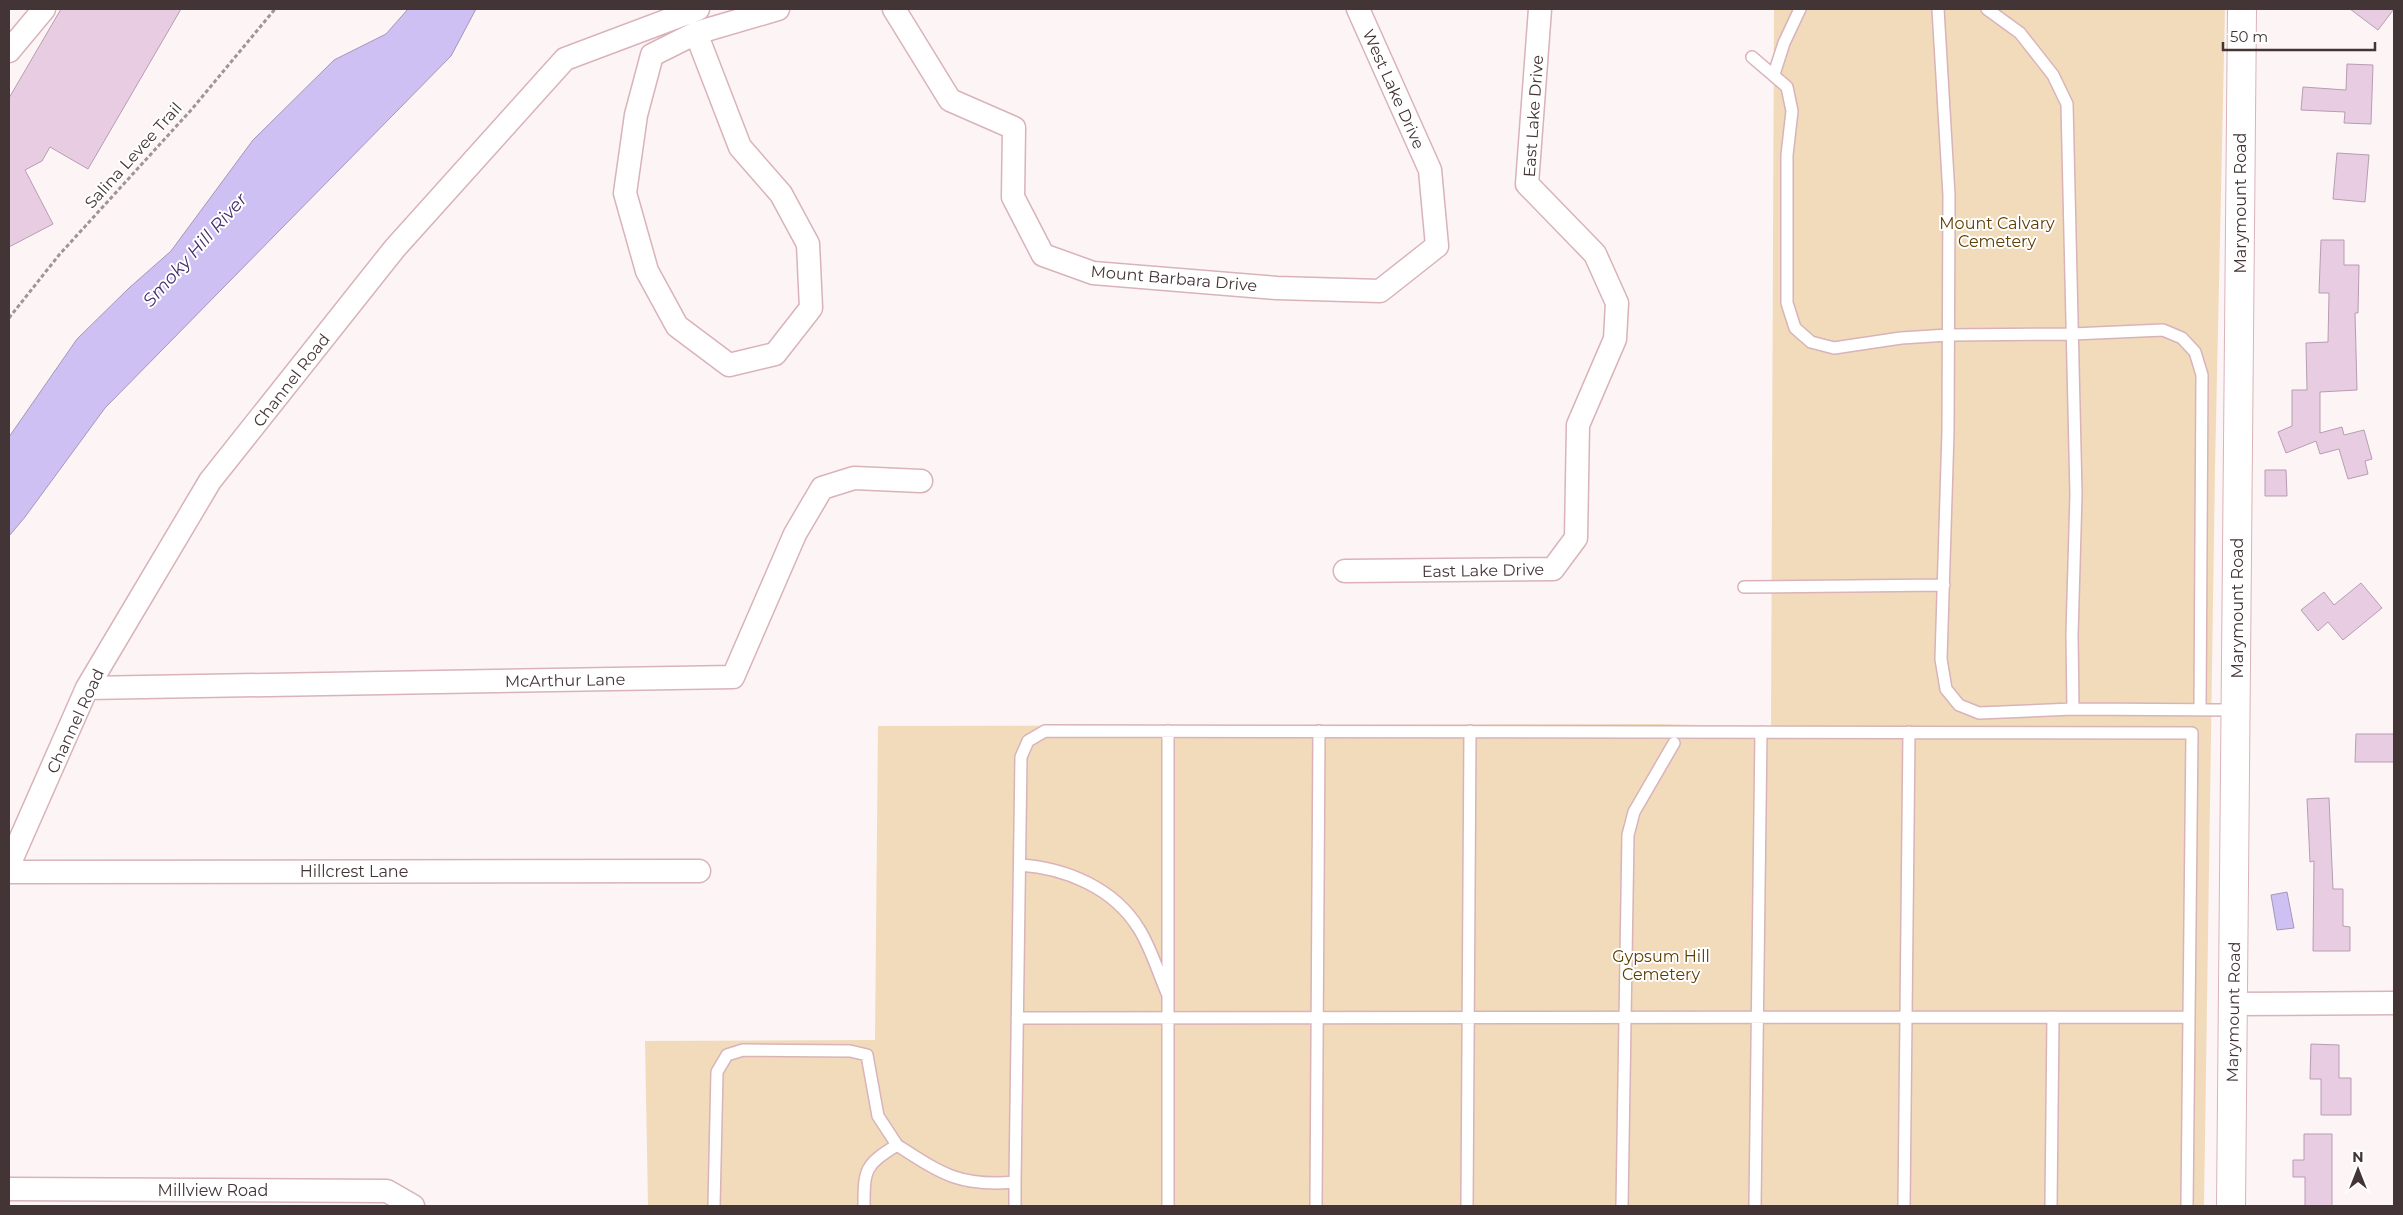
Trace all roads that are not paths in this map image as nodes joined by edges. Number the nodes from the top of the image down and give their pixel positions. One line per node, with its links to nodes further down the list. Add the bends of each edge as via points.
1 (44, 9): 12 (street)
2 (698, 9): 22 (street, Channel Road, via 565,59 396,248 210,481)
3 (778, 9): 11 (street)
4 (894, 9): 15 (street, Mount Barbara Drive, via 950,100 1014,128 1013,198 1043,255 1093,273 1277,288 1380,291 1438,246)
5 (1358, 9): 15 (street, West Lake Drive)
6 (1540, 9): 19 (street, East Lake Drive, via 1526,184 1595,254 1617,303 1615,338 1578,425 1576,538 1553,569)
7 (1800, 9): 14 (lane)
8 (1938, 9): 17 (lane, via 1949,195)
9 (1987, 9): 16 (lane, via 2020,33 2053,76 2068,104)
10 (2242, 9): 25 (street, Marymount Road)
11 (696, 33): 11 (street, via 740,147 781,194 808,244 811,308 775,354 729,365 677,326 647,270 625,193 636,115 652,55)
12 (9, 51)
13 (1752, 57): 14 (lane)
14 (1774, 74): 17 (lane, via 1787,87 1792,111 1787,155 1787,302 1795,328 1811,342 1834,348)
15 (1430, 170)
16 (2073, 334): 17 (lane); 23 (lane, via 2076,494); 24 (lane, via 2163,330 2182,338 2194,352 2202,375)
17 (1948, 335): 20 (lane)
18 (921, 481): 22 (street, McArthur Lane, via 854,478 822,488 795,534 732,677)
19 (1345, 571)
20 (1944, 585): 21 (lane); 23 (lane, via 1941,659 1946,689 1959,705 1979,713)
21 (1744, 587)
22 (87, 688): 32 (street, Channel Road)
23 (2073, 709): 24 (lane)
24 (2200, 710): 25 (lane)
25 (2236, 710): 38 (street, Marymount Road)
26 (1168, 731): 27 (lane); 33 (lane, via 1045,731 1028,741 1021,757); 36 (lane)
27 (1319, 731): 28 (lane); 44 (lane)
28 (1470, 731): 29 (lane); 45 (lane)
29 (1761, 732): 30 (lane); 47 (lane)
30 (1909, 732): 39 (lane); 41 (lane, via 2192,733)
31 (1674, 743): 46 (lane, via 1634,812 1628,835)
32 (9, 865)
33 (1020, 865): 36 (lane, via 1044,866 1076,876 1114,899 1139,929); 42 (lane)
34 (699, 871): 35 (street, Hillcrest Lane)
35 (9, 872)
36 (1169, 999): 43 (lane)
37 (2394, 1003): 38 (street)
38 (2233, 1004): 63 (street, Marymount Road)
39 (1906, 1017): 40 (lane); 47 (lane); 60 (lane)
40 (2053, 1017): 41 (lane); 61 (lane)
41 (2189, 1017): 62 (lane)
42 (1018, 1018): 43 (lane); 49 (lane)
43 (1169, 1018): 44 (lane); 55 (lane)
44 (1317, 1018): 45 (lane); 56 (lane)
45 (1468, 1018): 46 (lane); 57 (lane)
46 (1625, 1018): 47 (lane); 58 (lane)
47 (1758, 1018): 59 (lane)
48 (897, 1145): 49 (lane, via 934,1169 967,1182); 52 (lane, via 878,1116 867,1055 850,1051 743,1050 727,1055 717,1072); 53 (lane, via 874,1159 864,1177)
49 (1015, 1182): 54 (lane)
50 (9, 1189): 51 (street, Millview Road, via 388,1191)
51 (413, 1206)
52 (714, 1206)
53 (864, 1206)
54 (1015, 1206)
55 (1168, 1206)
56 (1316, 1206)
57 (1467, 1206)
58 (1622, 1206)
59 (1755, 1206)
60 (1904, 1206)
61 (2051, 1206)
62 (2187, 1206)
63 (2231, 1206)

